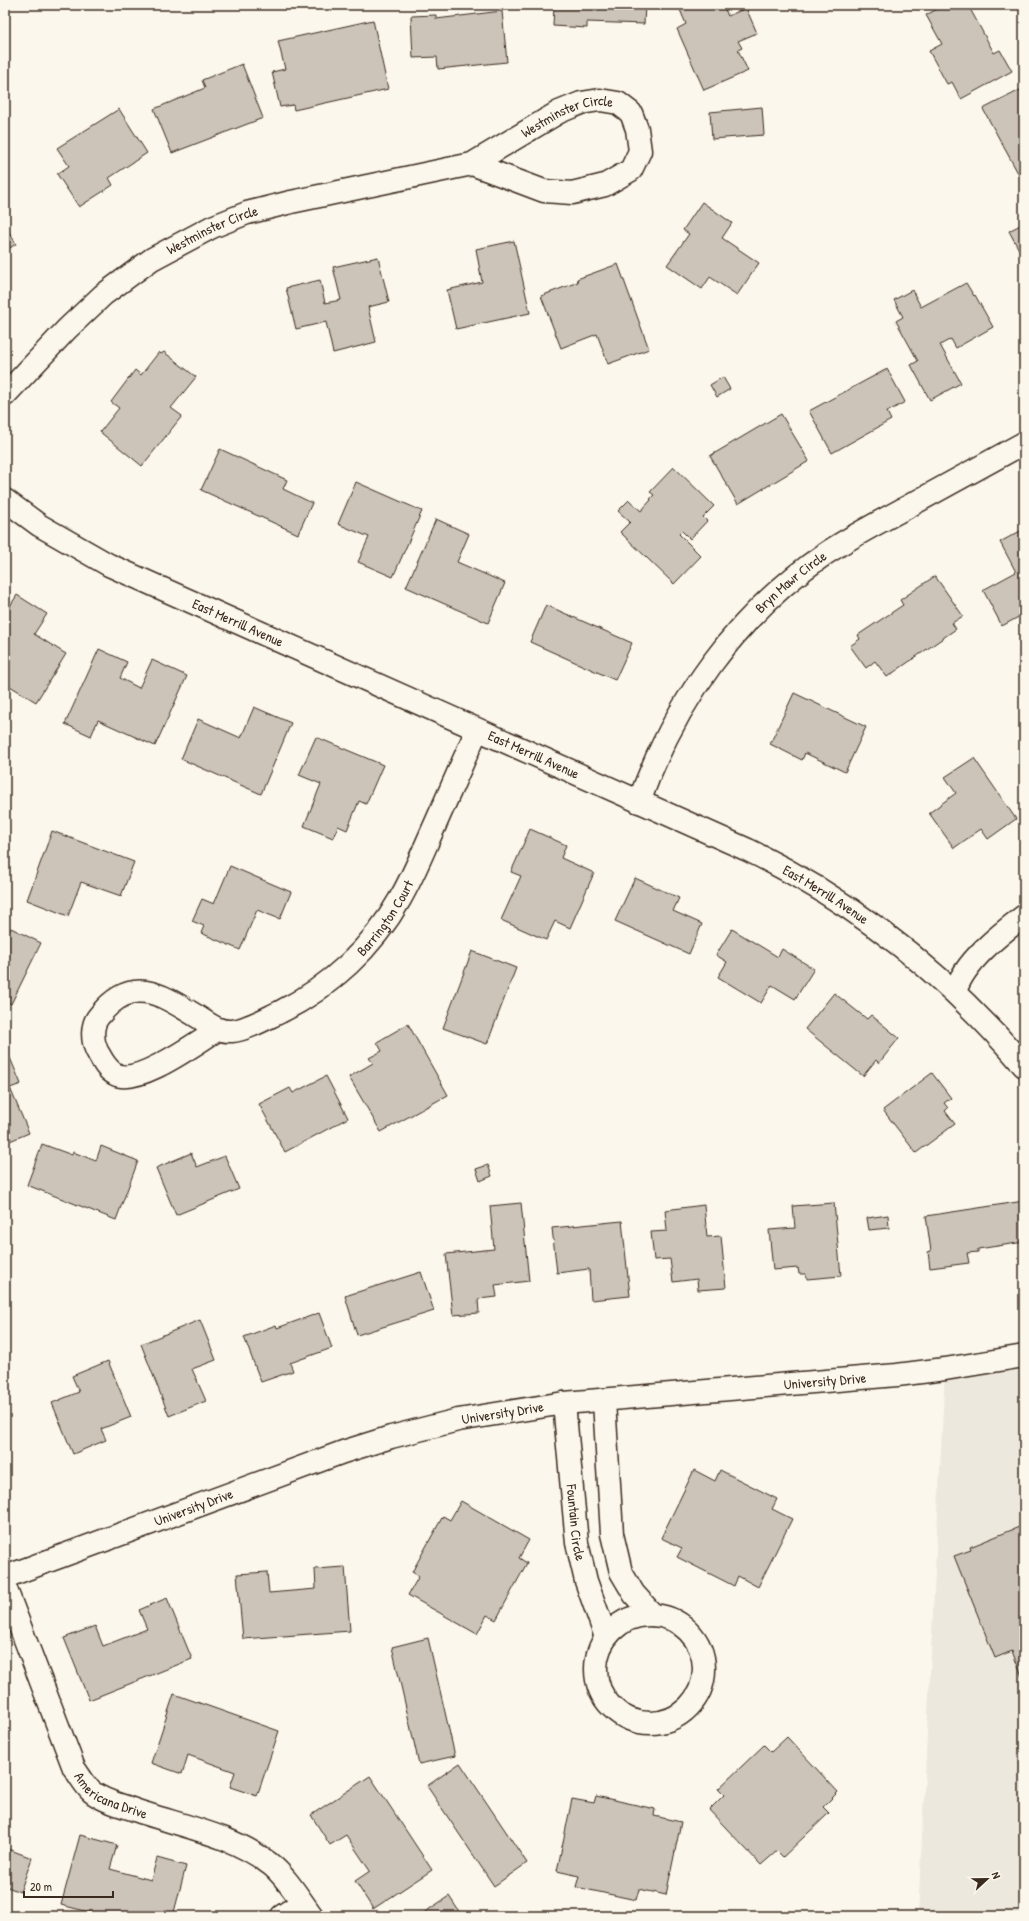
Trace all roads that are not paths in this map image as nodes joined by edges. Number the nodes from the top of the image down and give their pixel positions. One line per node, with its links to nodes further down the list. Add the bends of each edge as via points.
1 (472, 164): 1 (street, Westminster Circle, via 544,191 572,193 605,185 631,170 640,151 637,129 631,113 618,103 600,100 581,103 559,112); 2 (street, Westminster Circle, via 269,207 233,218 191,237 152,259 103,295)
2 (5, 395)
3 (1024, 443): 6 (street, Bryn Mawr Circle, via 854,536 805,569 760,608 731,639 691,694 658,753)
4 (5, 500): 5 (street, East Merrill Avenue, via 46,529 109,565)
5 (477, 730): 6 (street, East Merrill Avenue); 9 (street, Barrington Court, via 410,879 396,906 372,938 337,974 299,1001 270,1017 242,1028 232,1031)
6 (639, 802): 8 (street, East Merrill Avenue, via 748,850 804,880 852,909)
7 (1024, 916): 8 (street, via 1004,931 979,956 958,983)
8 (955, 992): 10 (street, East Merrill Avenue)
9 (217, 1030): 9 (street, Barrington Court, via 171,1000 151,992 132,991 116,997 105,1008 96,1019 93,1034 104,1065 116,1075 130,1077 149,1071)
10 (1024, 1066)
11 (1024, 1356): 12 (street, University Drive, via 903,1375)
12 (604, 1401): 13 (street, University Drive); 16 (street, via 612,1534 621,1572 634,1594)
13 (564, 1403): 14 (street, University Drive, via 458,1420 359,1447); 17 (street, Fountain Circle, via 577,1543 586,1581)
14 (5, 1577)
15 (5, 1587): 18 (street, Americana Drive, via 74,1768 86,1786 104,1799 246,1848 271,1864)
16 (653, 1615): 17 (street, via 635,1617 619,1625); 17 (street, via 673,1620 690,1632 701,1649 704,1670 700,1690 690,1707 673,1719 653,1724 633,1721 615,1711 603,1696 596,1676 598,1656)
17 (606, 1637)
18 (307, 1910): 19 (street)
19 (282, 1916)

